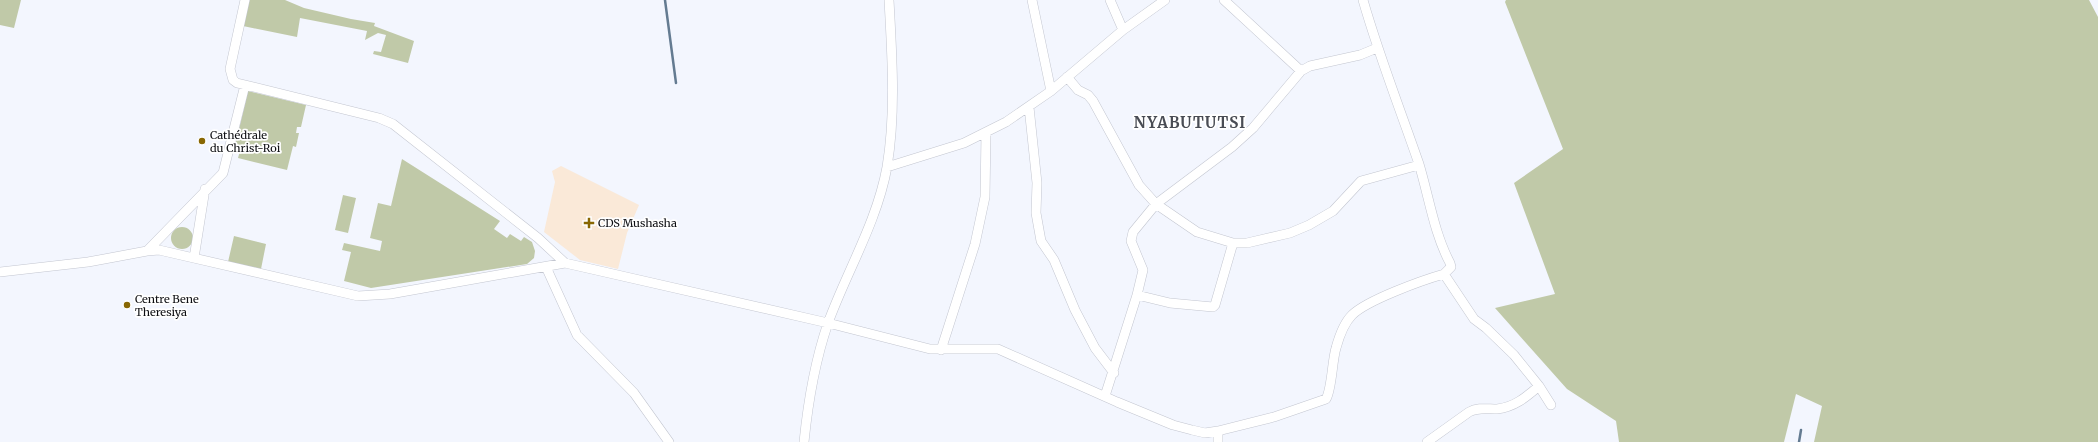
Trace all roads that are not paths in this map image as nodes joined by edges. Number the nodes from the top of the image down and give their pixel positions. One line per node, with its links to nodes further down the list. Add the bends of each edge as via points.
1 (245, 0): 12 (street, via 230,69 233,80)
2 (889, 0): 17 (street, via 892,110)
3 (1032, 0): 13 (street)
4 (1110, 0): 8 (street)
5 (1165, 0): 8 (street)
6 (1224, 0): 10 (street)
7 (1363, 0): 9 (street)
8 (1123, 30): 11 (street)
9 (1377, 48): 10 (street, via 1360,55 1310,66); 16 (street)
10 (1301, 71): 19 (street, via 1270,110 1232,147)
11 (1067, 76): 13 (street); 19 (street, via 1078,90 1093,101 1139,185)
12 (245, 85): 18 (street, via 224,171); 23 (street, via 379,118 393,124 538,238)
13 (1051, 91): 14 (street)
14 (1029, 107): 15 (street); 30 (street, via 1037,183 1036,213 1041,241 1054,260 1075,310 1095,348)
15 (986, 133): 17 (street, via 964,143); 29 (street, via 985,196 976,244)
16 (1419, 165): 20 (street, via 1361,181 1333,211 1296,230 1247,243); 26 (street, via 1434,220 1450,263 1451,268)
17 (887, 167): 28 (street, via 872,220)
18 (205, 189): 21 (street); 22 (street)
19 (1156, 204): 20 (street, via 1197,232); 27 (street, via 1131,237 1143,270)
20 (1233, 243): 27 (street, via 1213,307 1170,303)
21 (147, 251): 22 (street, via 159,250); 25 (street, via 88,262)
22 (194, 258): 24 (street, via 358,296 390,294)
23 (564, 263): 24 (street); 28 (street)
24 (546, 267): 36 (street, via 577,335 634,393)
25 (0, 272)
26 (1444, 274): 31 (street, via 1474,319 1514,355); 34 (street, via 1392,293 1351,317 1336,347 1330,390 1326,399 1274,417)
27 (1137, 295): 30 (street)
28 (828, 323): 29 (street); 37 (street, via 812,383)
29 (941, 350): 32 (street, via 998,349)
30 (1114, 373): 32 (street)
31 (1539, 386): 33 (street); 39 (street, via 1514,405 1469,412)
32 (1105, 396): 35 (street)
33 (1551, 405)
34 (1218, 431): 35 (street); 38 (street)
35 (1205, 437)
36 (669, 442)
37 (804, 442)
38 (1218, 442)
39 (1427, 442)

